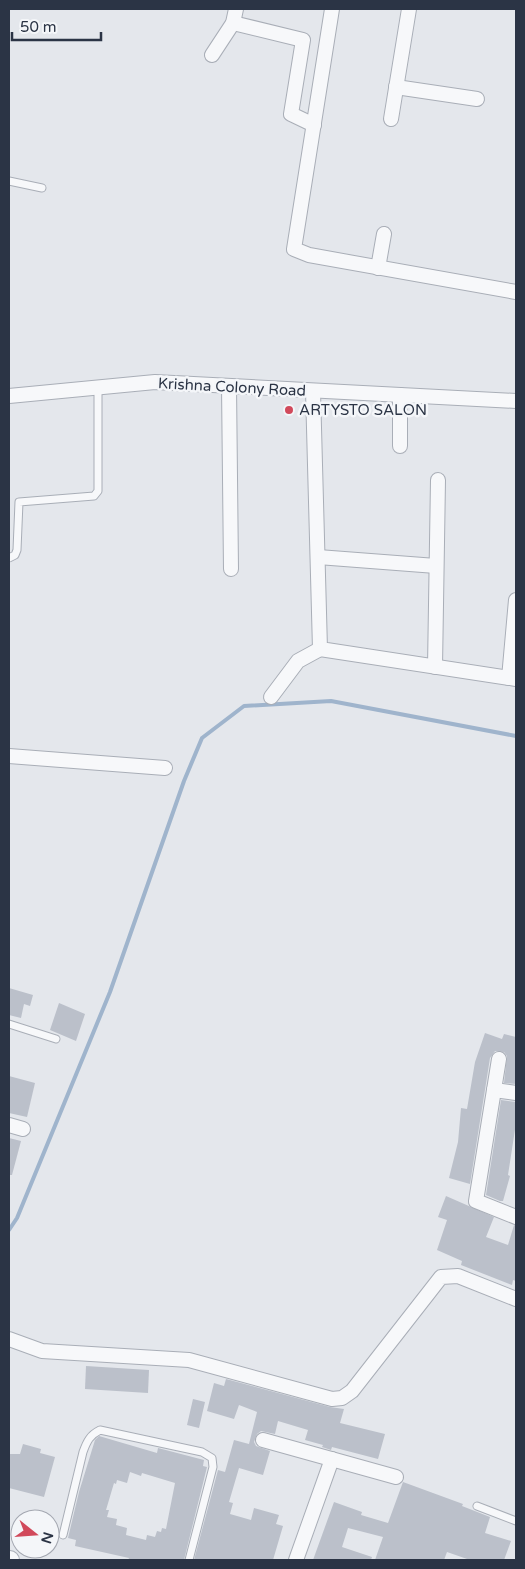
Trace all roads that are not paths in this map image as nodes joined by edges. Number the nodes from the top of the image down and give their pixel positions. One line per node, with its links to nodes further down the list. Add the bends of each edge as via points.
1 (332, 9): 8 (street)
2 (409, 9): 5 (street)
3 (235, 16): 4 (street); 8 (street, via 303,40 291,114)
4 (212, 55)
5 (396, 87): 6 (street); 7 (street)
6 (477, 99)
7 (391, 119)
8 (314, 125): 12 (street, via 294,249 309,256)
9 (9, 181): 10 (lane)
10 (42, 188)
11 (384, 234): 12 (street)
12 (378, 268): 13 (street)
13 (516, 292)
14 (229, 386): 15 (street, Krishna Colony Road, via 155,382); 16 (street, Krishna Colony Road); 25 (street)
15 (98, 388): 18 (street, Krishna Colony Road); 23 (lane, via 98,491 94,496 19,502 17,550)
16 (313, 391): 17 (street, Krishna Colony Road); 22 (street)
17 (400, 395): 19 (street, Krishna Colony Road); 20 (street)
18 (9, 396)
19 (516, 401)
20 (400, 446)
21 (438, 480): 24 (street)
22 (318, 557): 24 (street); 27 (street)
23 (9, 558)
24 (436, 566): 28 (street)
25 (231, 569)
26 (516, 600): 29 (street)
27 (320, 649): 28 (street); 30 (street, via 298,661)
28 (435, 667): 29 (street)
29 (513, 678)
30 (271, 697)
31 (9, 756): 32 (street)
32 (165, 768)
33 (9, 1024): 34 (lane)
34 (56, 1039)
35 (498, 1059): 36 (street)
36 (494, 1090): 37 (street); 38 (street, via 476,1201)
37 (516, 1093)
38 (516, 1217)
39 (516, 1299): 40 (street, via 458,1276 441,1277 352,1391 342,1398 332,1399 189,1360 42,1351)
40 (9, 1339)
41 (263, 1440): 42 (street)
42 (332, 1459): 43 (street); 48 (street)
43 (396, 1477)
44 (477, 1506): 45 (lane)
45 (516, 1521)
46 (63, 1534): 47 (lane, via 83,1452 88,1439 100,1430 202,1452 212,1458 213,1467)
47 (189, 1560)
48 (296, 1560)

